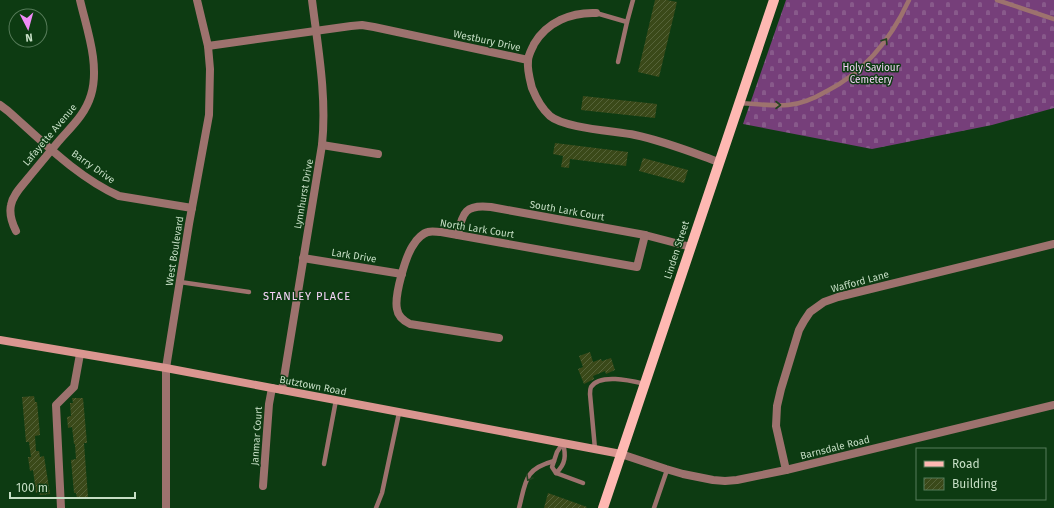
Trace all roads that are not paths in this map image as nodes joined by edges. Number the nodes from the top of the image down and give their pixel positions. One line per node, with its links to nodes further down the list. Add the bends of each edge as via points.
1 (80, 0): 18 (street, Lafayette Avenue, via 93,58 93,85 82,115)
2 (198, 0): 12 (street, West Boulevard)
3 (312, 0): 11 (street, Lynnhurst Drive)
4 (633, 0): 10 (lane)
5 (774, 0): 15 (main road, Linden Street)
6 (909, 0): 15 (lane, one-way to 6, via 788,105 810,100 835,87 858,71 882,46 902,16)
7 (997, 0): 9 (lane)
8 (596, 13): 10 (lane); 13 (street, via 571,15 555,22 536,40)
9 (1054, 19)
10 (627, 22): 14 (lane)
11 (316, 31): 12 (street, Westbury Drive); 13 (street, Westbury Drive, via 374,26); 17 (street, Lynnhurst Drive, via 323,93)
12 (208, 46): 21 (street, West Boulevard, via 209,115)
13 (528, 60): 20 (street, Westbury Drive, via 534,93 540,105 551,117 571,124 660,141)
14 (618, 62)
15 (739, 103): 20 (main road, Linden Street)
16 (0, 105): 18 (street, Barry Drive)
17 (322, 145): 19 (street); 27 (street, Lynnhurst Drive)
18 (52, 149): 21 (street, Barry Drive, via 94,182 119,196); 22 (street, Lafayette Avenue, via 18,189 12,200 10,216)
19 (378, 154)
20 (719, 162): 26 (main road, Linden Street)
21 (192, 208): 29 (street, West Boulevard)
22 (16, 231)
23 (458, 235): 24 (street, South Lark Court, via 462,217 470,208 479,206); 24 (street, North Lark Court, via 637,267); 28 (street, North Lark Court, via 441,232 424,234 414,243)
24 (644, 235): 26 (street, South Lark Court)
25 (1054, 244): 47 (street, Wafford Lane, via 838,298 824,302 810,312 799,330 777,406 776,426)
26 (691, 247): 35 (main road, Linden Street)
27 (303, 258): 28 (street, Lark Drive); 37 (street, Lynnhurst Drive)
28 (402, 274): 31 (street, North Lark Court, via 396,304 404,321)
29 (180, 282): 30 (lane); 34 (street, West Boulevard)
30 (249, 292)
31 (499, 338)
32 (0, 340): 33 (street, Butztown Road)
33 (80, 354): 34 (street, Butztown Road); 51 (street, via 74,386 56,405)
34 (166, 368): 36 (street, Butztown Road); 52 (street, West Boulevard)
35 (645, 384): 42 (lane, via 609,379 599,381 591,387); 43 (main road, Linden Street)
36 (272, 388): 37 (street, Butztown Road); 50 (street, Janmar Court)
37 (282, 390): 38 (street, Butztown Road)
38 (336, 400): 40 (street, Butztown Road); 45 (lane)
39 (1054, 405): 47 (street, Barnsdale Road)
40 (399, 413): 41 (street, Butztown Road); 53 (lane, via 382,493)
41 (562, 443): 42 (street, Butztown Road); 44 (lane); 48 (lane, via 565,453 561,468)
42 (595, 449): 43 (street, Butztown Road)
43 (621, 454): 46 (street, Barnsdale Road); 55 (main road, Linden Street)
44 (554, 461): 48 (lane, via 552,468); 54 (lane, one-way to 54, via 543,464 530,473)
45 (324, 464)
46 (667, 470): 47 (street, Barnsdale Road, via 725,481); 56 (lane)
47 (786, 470)
48 (556, 473): 49 (lane)
49 (583, 483)
50 (264, 486)
51 (61, 508)
52 (166, 508)
53 (376, 508)
54 (519, 508)
55 (603, 508)
56 (654, 508)

